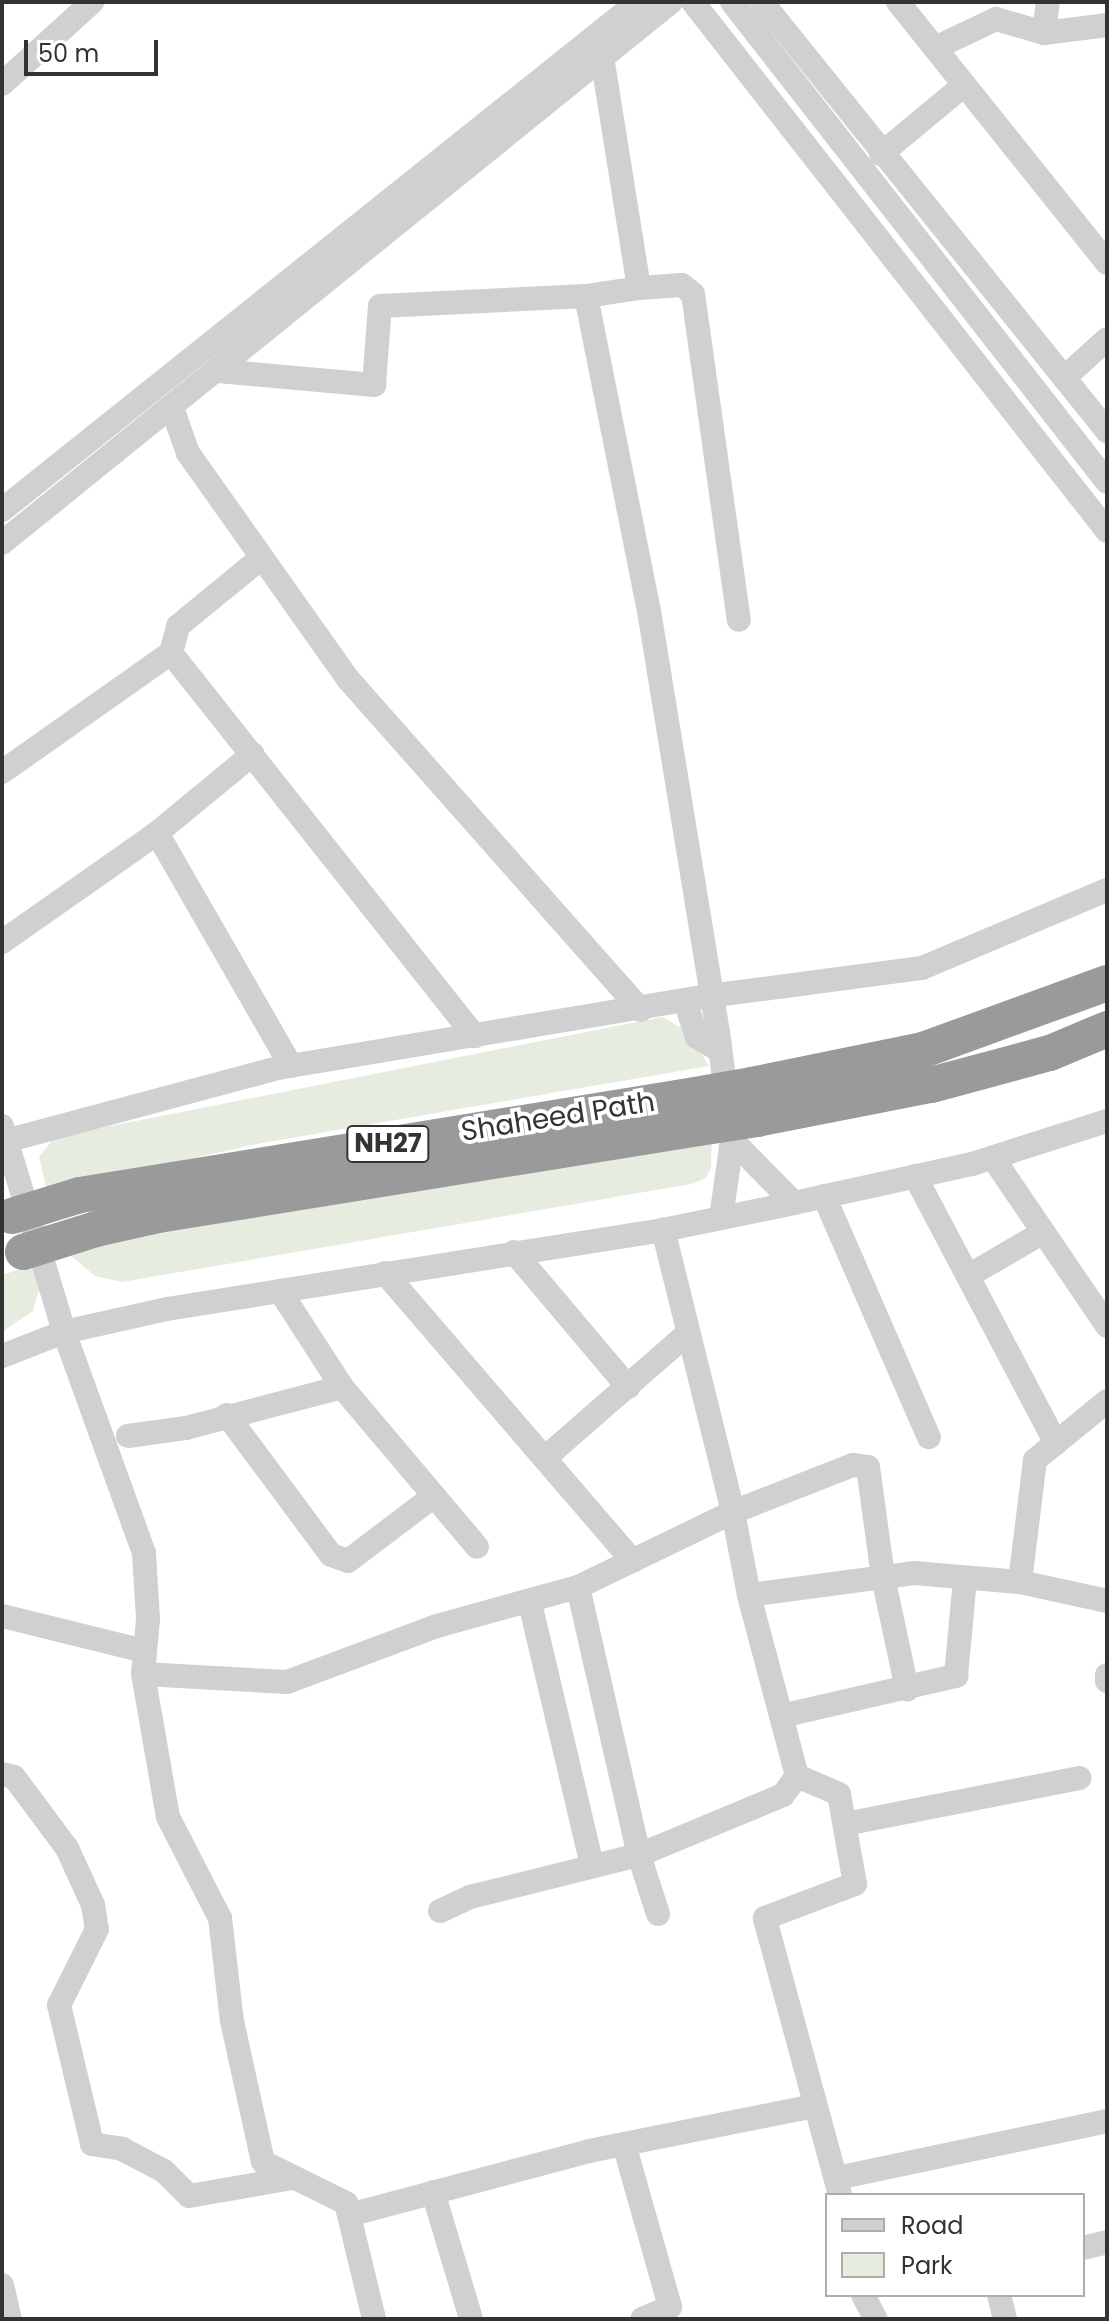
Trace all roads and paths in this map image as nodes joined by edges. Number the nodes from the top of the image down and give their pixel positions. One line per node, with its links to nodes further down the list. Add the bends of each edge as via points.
1 (92, 2): 13 (street)
2 (693, 2): 26 (street)
3 (732, 2): 24 (street)
4 (762, 2): 15 (street)
5 (898, 2): 11 (street)
6 (1048, 2): 10 (street)
7 (655, 5): 12 (street)
8 (994, 11): 10 (street); 11 (street)
9 (1107, 25): 10 (street)
10 (1044, 33)
11 (935, 48): 14 (street)
12 (601, 49): 17 (street); 20 (street); 25 (street)
13 (2, 84)
14 (964, 85): 15 (street); 16 (street)
15 (881, 154): 21 (street)
16 (1107, 263)
17 (639, 288): 18 (street); 29 (street, via 682,285 693,294)
18 (586, 296): 20 (street, via 380,306 374,385); 38 (street, via 649,611)
19 (1107, 339): 21 (street)
20 (218, 371): 22 (street)
21 (1064, 378): 23 (street)
22 (172, 408): 27 (street); 28 (street, via 188,453 232,509)
23 (1107, 431)
24 (1107, 482)
25 (2, 510)
26 (1107, 531)
27 (2, 543)
28 (260, 559): 30 (street, via 178,626); 40 (street, via 348,679)
29 (739, 620)
30 (171, 653): 31 (street); 32 (street)
31 (253, 754): 33 (street); 42 (street)
32 (2, 772)
33 (157, 833): 35 (street); 44 (street)
34 (1107, 890): 37 (street, via 922,968)
35 (2, 942)
36 (1107, 983): 45 (highway, Shaheed Path / NH27)
37 (742, 991): 38 (street); 43 (street)
38 (709, 996): 39 (street); 43 (street)
39 (680, 1008): 40 (street); 43 (street, via 697,1037)
40 (641, 1010): 42 (street)
41 (1107, 1029): 45 (highway, Shaheed Path / NH27, via 1050,1053 931,1085)
42 (475, 1036): 44 (street)
43 (719, 1041): 45 (street)
44 (291, 1066): 47 (street)
45 (727, 1114): 51 (street); 52 (highway, Shaheed Path / NH27, bridge, via 80,1195); 53 (street); 57 (highway, Shaheed Path / NH27, bridge, via 96,1229)
46 (1103, 1129): 48 (street)
47 (3, 1136): 62 (street)
48 (993, 1158): 49 (street); 55 (street)
49 (915, 1176): 50 (street); 59 (street)
50 (824, 1196): 51 (street); 70 (street)
51 (794, 1203): 53 (street)
52 (7, 1218)
53 (721, 1218): 54 (street)
54 (663, 1230): 56 (street); 63 (street)
55 (1042, 1233): 59 (street); 61 (street)
56 (514, 1252): 58 (street); 66 (street)
57 (12, 1256)
58 (385, 1273): 60 (street); 72 (street)
59 (968, 1276): 71 (street)
60 (280, 1291): 62 (street); 65 (street)
61 (1107, 1326)
62 (64, 1332): 64 (street); 85 (street, via 144,1553)
63 (688, 1333): 66 (street); 74 (street)
64 (2, 1356)
65 (342, 1387): 68 (street); 73 (street)
66 (628, 1387): 72 (street)
67 (1107, 1401): 71 (street)
68 (227, 1415): 69 (street, via 186,1428); 73 (street, via 331,1555 348,1561)
69 (128, 1436)
70 (929, 1437)
71 (1056, 1443): 79 (street, via 1035,1460)
72 (546, 1457): 76 (street)
73 (434, 1496): 75 (street)
74 (733, 1512): 76 (street); 77 (street, via 853,1465 868,1467); 81 (street)
75 (477, 1547)
76 (633, 1561): 80 (street)
77 (883, 1577): 78 (street, via 914,1573); 81 (street); 86 (street)
78 (965, 1579): 79 (street); 86 (street, via 961,1669 956,1676)
79 (1020, 1582): 82 (street)
80 (578, 1587): 83 (street); 92 (street)
81 (749, 1595): 87 (street)
82 (1107, 1601)
83 (530, 1603): 85 (street, via 437,1626 287,1682); 93 (street)
84 (2, 1616): 85 (street)
85 (144, 1662): 99 (street, via 168,1817 220,1918 232,2021 263,2162)
86 (907, 1689): 87 (street)
87 (781, 1716): 89 (street)
88 (2, 1774): 99 (street, via 14,1777 67,1848 93,1905 97,1929 59,2005 92,2144 122,2149 164,2171 189,2196)
89 (797, 1776): 91 (street, via 839,1794); 92 (street, via 783,1795)
90 (1080, 1778): 91 (street)
91 (845, 1824): 96 (street, via 855,1884 765,1918)
92 (639, 1855): 93 (street); 95 (street)
93 (592, 1866): 94 (street, via 470,1897)
94 (440, 1911)
95 (658, 1914)
96 (814, 2106): 98 (street); 100 (street)
97 (1107, 2121): 100 (street)
98 (624, 2144): 101 (street); 110 (street, via 670,2307)
99 (292, 2178): 102 (street, via 346,2203)
100 (838, 2187)
101 (433, 2192): 102 (street); 109 (street)
102 (349, 2215): 108 (street)
103 (1107, 2242): 104 (street)
104 (1085, 2248)
105 (2, 2285): 107 (street)
106 (1000, 2297): 111 (street)
107 (10, 2319)
108 (374, 2319)
109 (471, 2319)
110 (642, 2319)
111 (1005, 2319)

